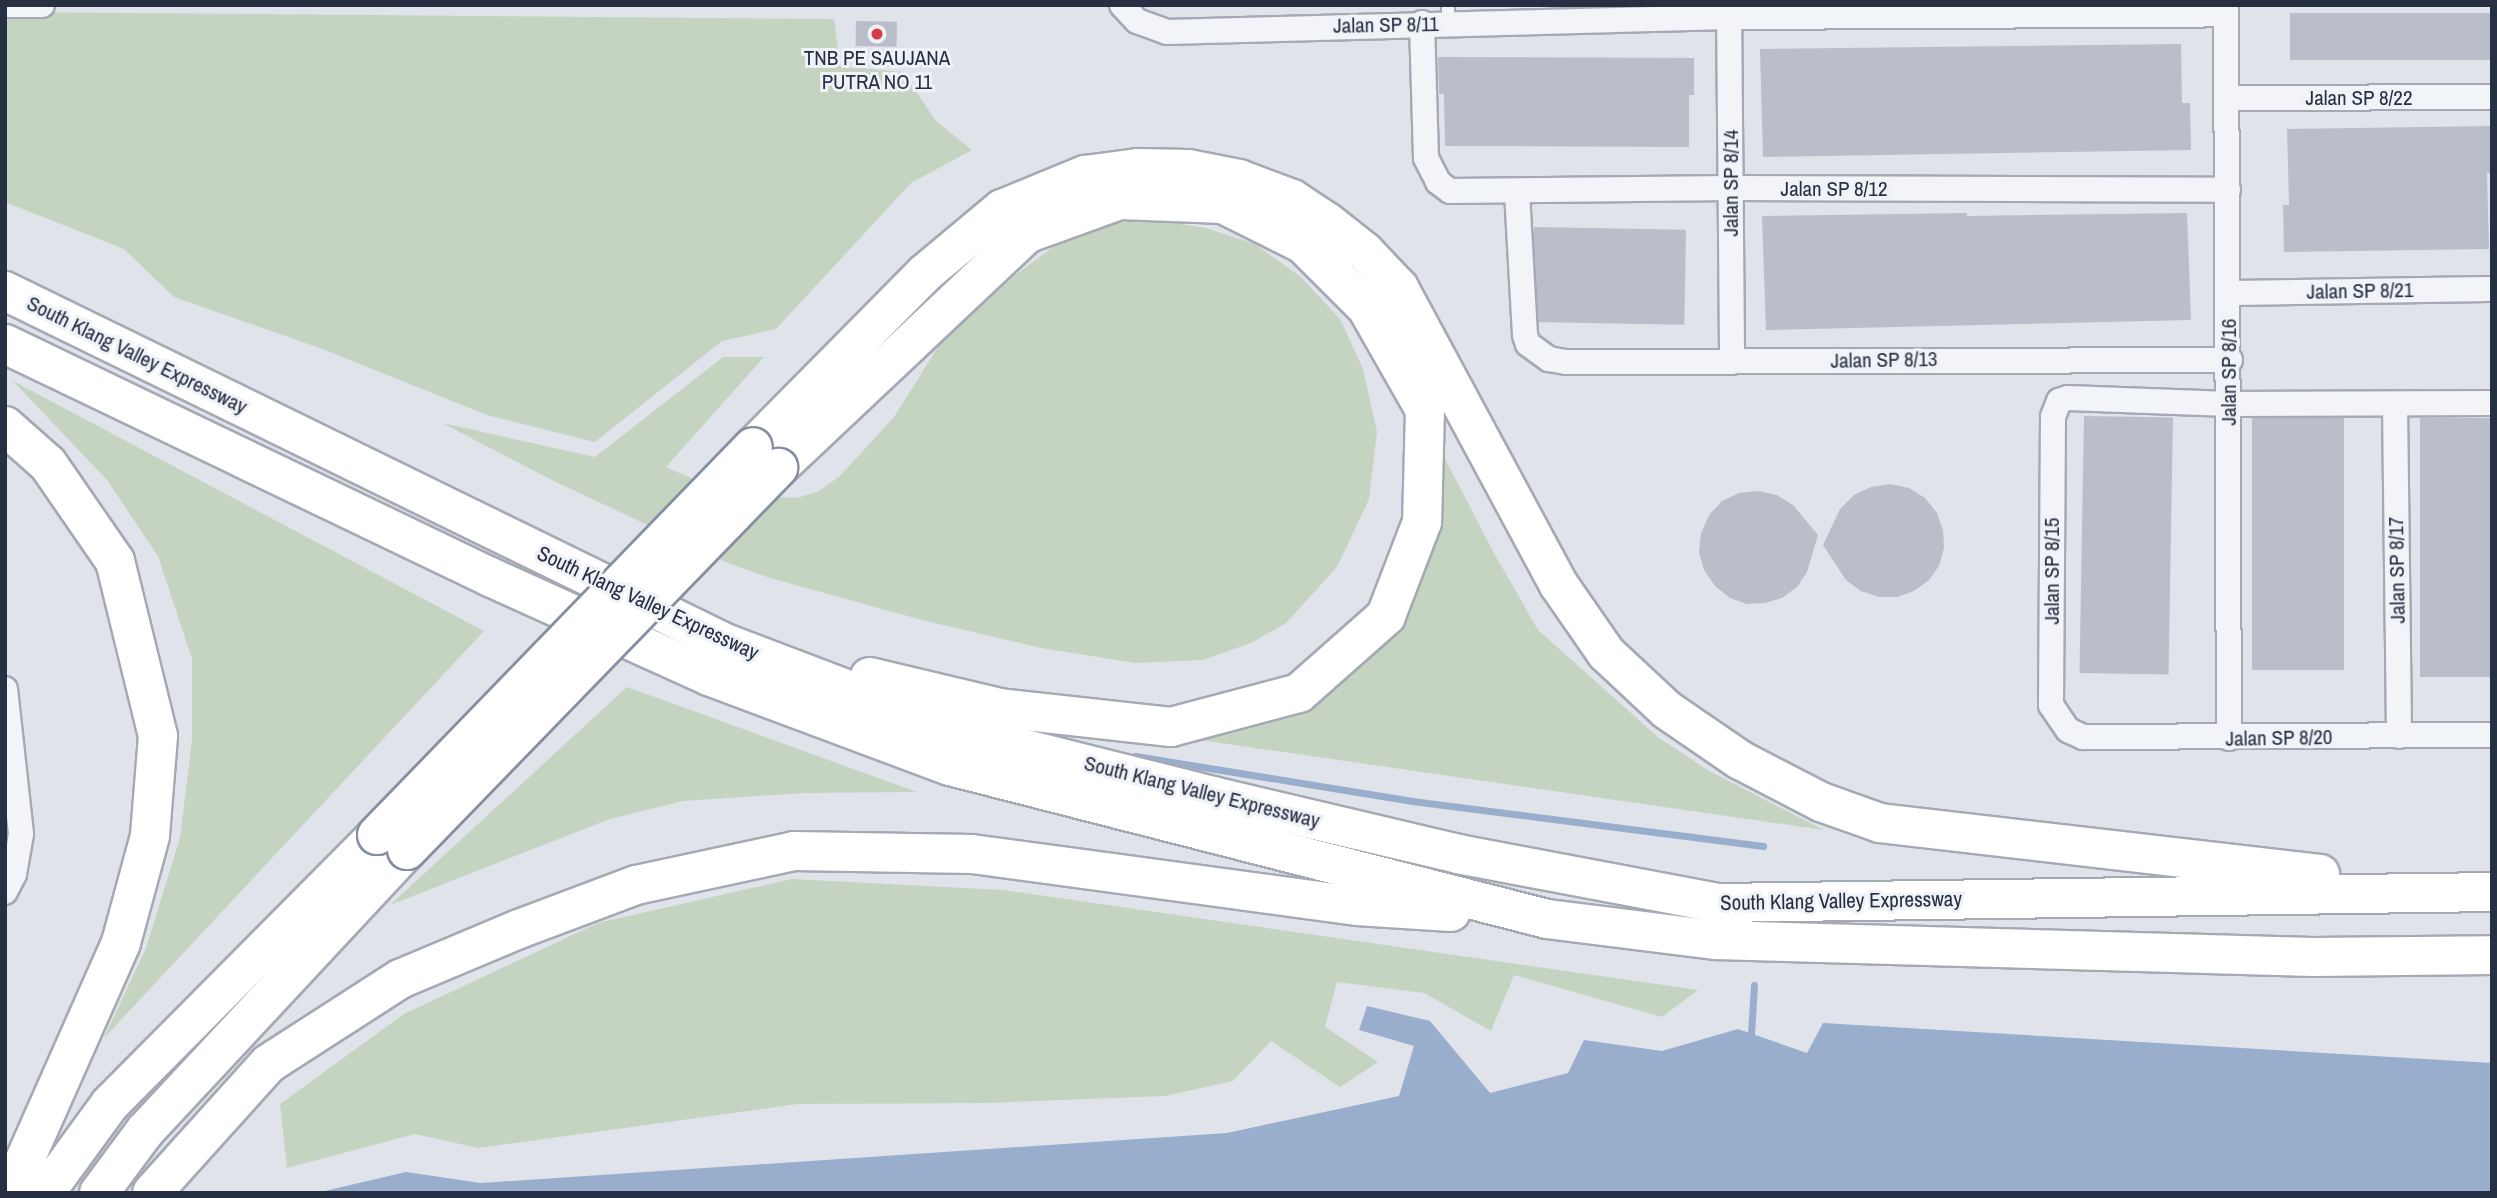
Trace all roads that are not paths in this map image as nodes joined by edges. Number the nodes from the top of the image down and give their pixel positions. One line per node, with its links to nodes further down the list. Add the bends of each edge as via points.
1 (5, 5): 2 (street)
2 (42, 5)
3 (2226, 10): 4 (street, Jalan SP 8/11); 9 (street, Jalan SP 8/16)
4 (1729, 11): 6 (street, Jalan SP 8/11); 10 (street, Jalan SP 8/14)
5 (1129, 13): 7 (street, Jalan SP 8/11, via 1167,32)
6 (1448, 15): 7 (street, Jalan SP 8/11)
7 (1422, 23): 12 (street, Jalan SP 8/12, via 1426,158 1442,188 1462,193)
8 (2492, 97): 9 (street, Jalan SP 8/22)
9 (2227, 98): 11 (street, Jalan SP 8/16)
10 (1731, 188): 11 (street, Jalan SP 8/12); 12 (street, Jalan SP 8/12); 18 (street, Jalan SP 8/14)
11 (2228, 190): 15 (street, Jalan SP 8/16)
12 (1517, 192): 18 (street, Jalan SP 8/13, via 1525,335 1540,355 1566,362)
13 (2492, 289): 15 (street, Jalan SP 8/21)
14 (5, 291): 24 (highway, South Klang Valley Expressway)
15 (2229, 293): 17 (street, Jalan SP 8/16)
16 (5, 344): 34 (highway, South Klang Valley Expressway, via 696,671 950,766)
17 (2230, 360): 18 (street, Jalan SP 8/13); 20 (street, Jalan SP 8/16)
18 (1732, 362)
19 (2492, 403): 21 (street)
20 (2229, 404): 21 (street); 26 (street, Jalan SP 8/15, via 2068,398 2056,406 2051,705); 29 (street, Jalan SP 8/16)
21 (2395, 404): 28 (street, Jalan SP 8/17)
22 (5, 426): 36 (highway, via 48,464 116,561 158,736 149,836 121,943)
23 (765, 457): 24 (highway, via 1026,234 1121,200 1223,204 1303,244 1367,308 1425,410 1422,522 1386,616 1299,693 1171,727 1000,708); 31 (highway, bridge); 33 (highway, via 924,274 1002,209 1085,175 1138,168 1188,169 1239,179 1292,199 1328,222 1399,288 1559,584 1606,653 1667,710 1740,760 1821,802 1880,823)
24 (725, 643): 33 (highway, South Klang Valley Expressway, via 962,733 1458,854 1717,903)
25 (5, 689): 30 (street)
26 (2068, 730): 29 (street, Jalan SP 8/20, via 2103,739)
27 (2492, 735): 28 (street, Jalan SP 8/20)
28 (2399, 736): 29 (street, Jalan SP 8/20)
29 (2229, 738)
30 (10, 759): 32 (street, via 21,834)
31 (392, 842): 37 (highway, via 110,1104); 38 (highway, via 145,1131)
32 (8, 880)
33 (2484, 892)
34 (1547, 919): 35 (highway, South Klang Valley Expressway, via 1716,940 2313,957); 39 (highway, via 1357,906 972,854 794,851 636,885 400,979 268,1064)
35 (2492, 955)
36 (9, 1193)
37 (45, 1193)
38 (99, 1193)
39 (152, 1193)

